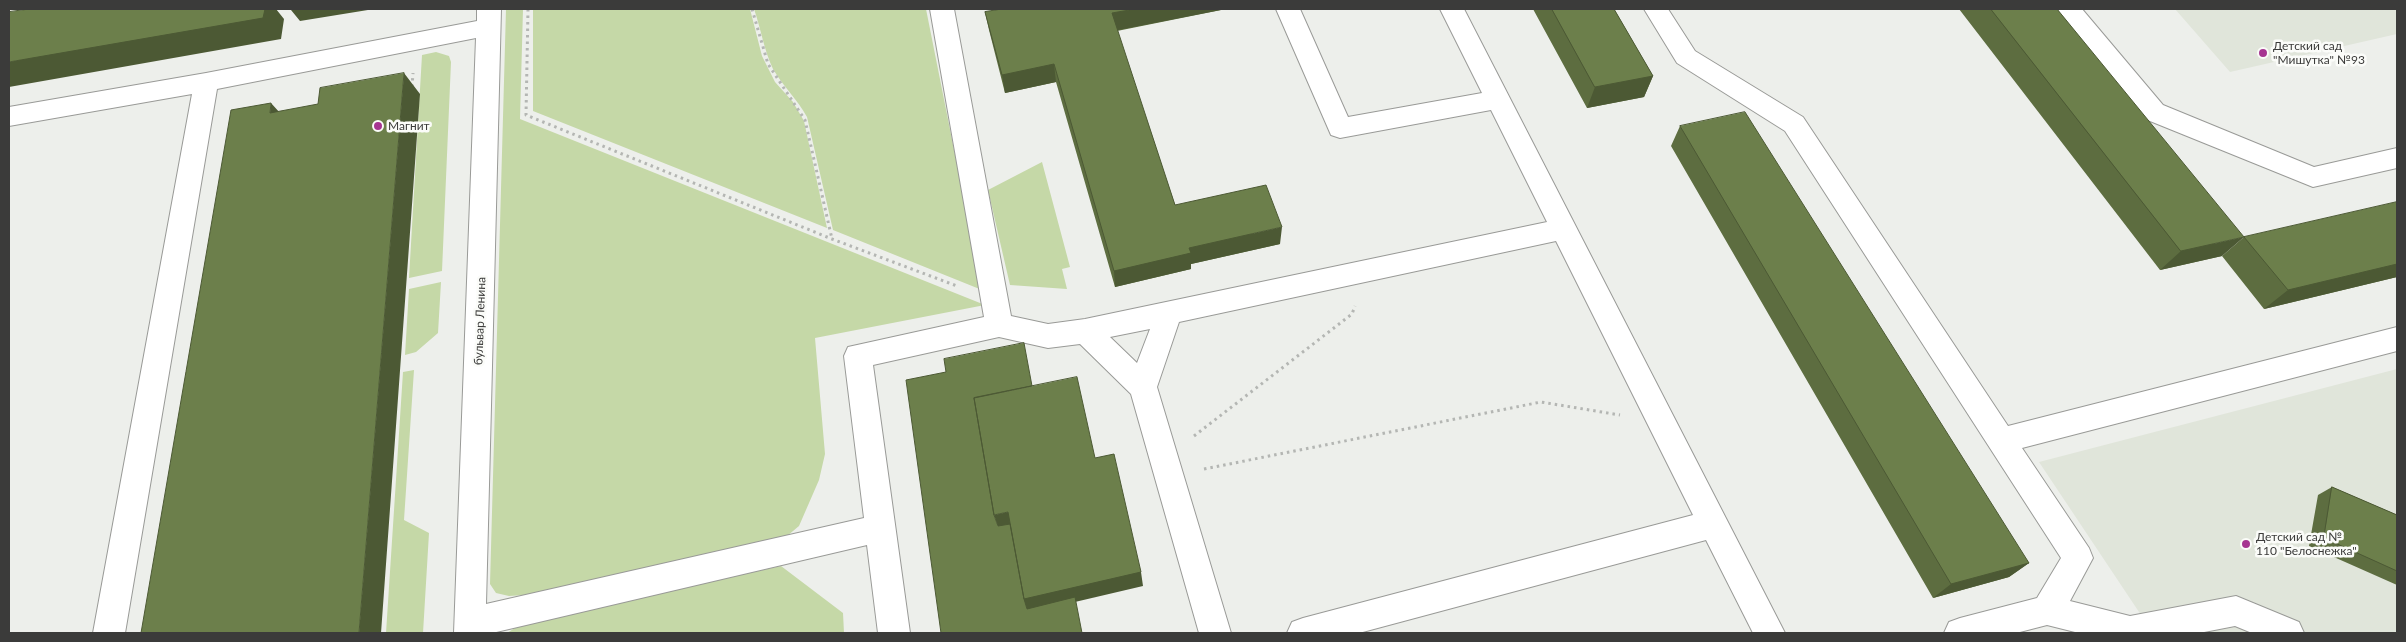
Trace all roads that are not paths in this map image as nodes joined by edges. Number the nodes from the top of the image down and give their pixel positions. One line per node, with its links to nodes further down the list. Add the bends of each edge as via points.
1 (942, 9): 13 (street)
2 (1288, 9): 8 (street, via 1340,128)
3 (1452, 9): 8 (street)
4 (1656, 9): 17 (street, via 1686,58 1794,124)
5 (2069, 9): 10 (street, via 2154,112 2313,177)
6 (489, 18): 7 (street, via 415,41); 21 (street, бульвар Ленина)
7 (206, 82): 9 (street); 22 (street)
8 (1498, 99): 11 (street)
9 (9, 116)
10 (2397, 158)
11 (1564, 229): 12 (street); 18 (street)
12 (1169, 312): 14 (street); 16 (street)
13 (997, 313): 14 (street, via 1048,336); 19 (street, via 858,356)
14 (1085, 331): 16 (street)
15 (2397, 339): 17 (street)
16 (1142, 387): 24 (street)
17 (2002, 440): 20 (street, via 2078,558)
18 (1713, 524): 25 (street); 26 (street)
19 (880, 528): 21 (street); 23 (street)
20 (2054, 622): 27 (street); 28 (street, via 2130,631 2236,611)
21 (471, 628)
22 (109, 633)
23 (894, 633)
24 (1216, 633)
25 (1303, 633)
26 (1769, 633)
27 (1960, 633)
28 (2288, 633)

